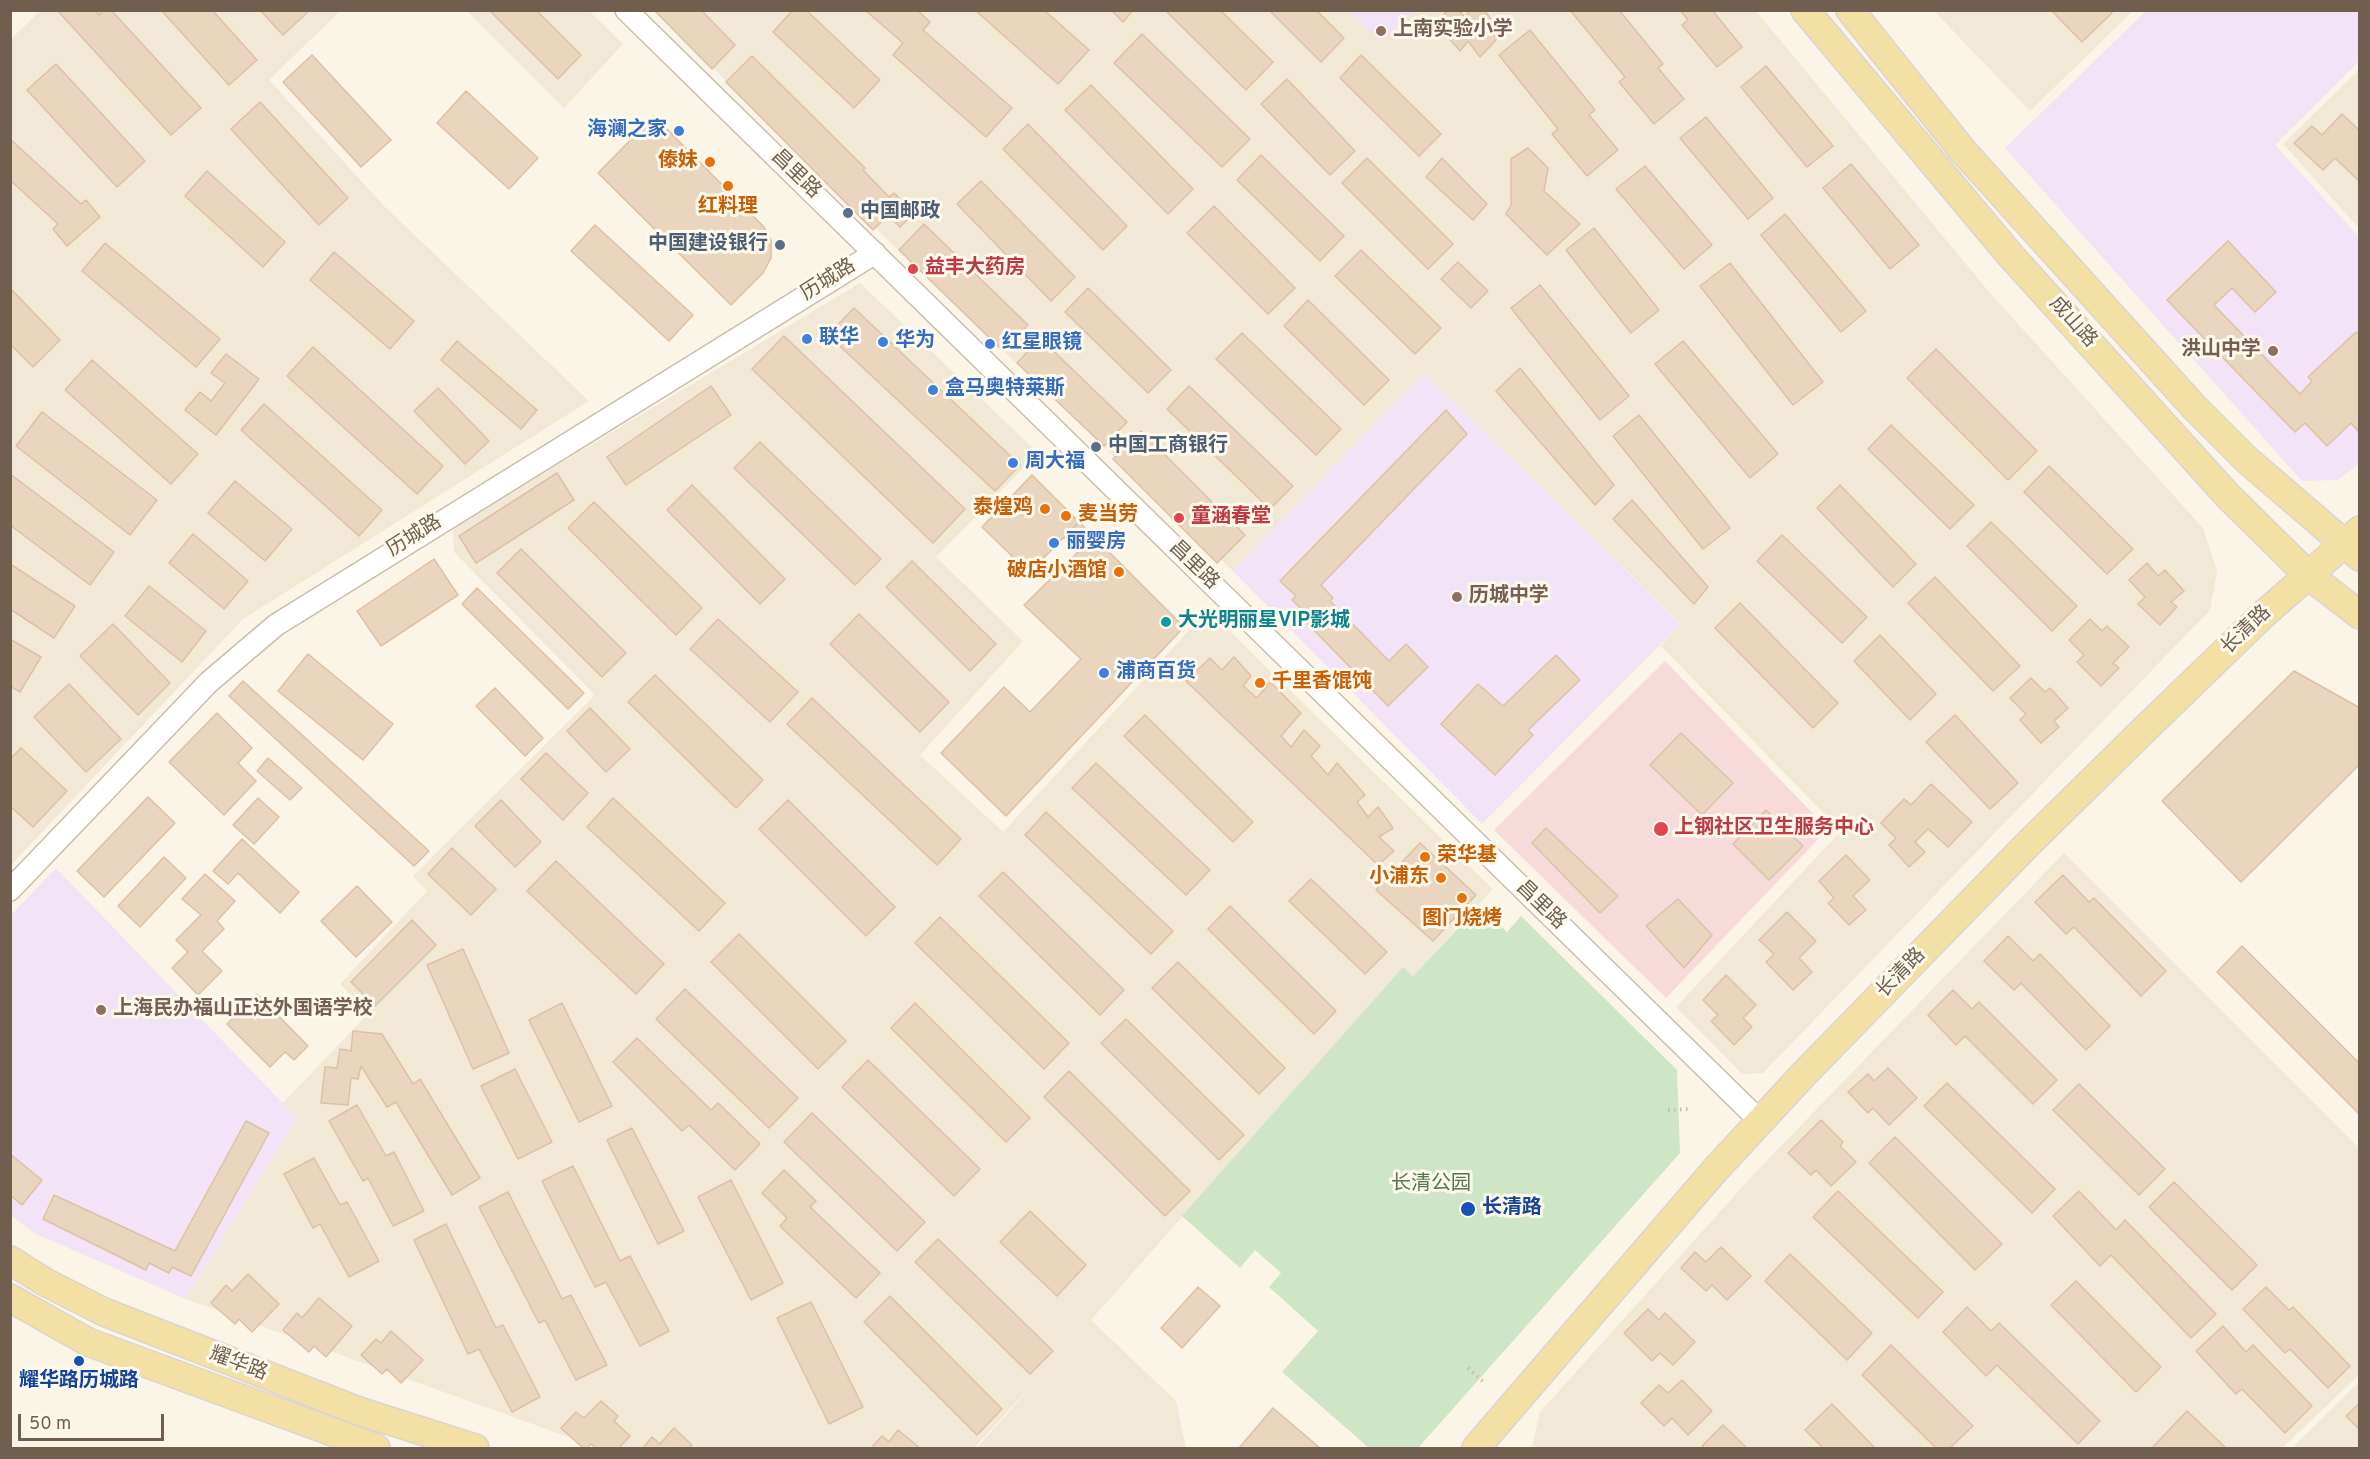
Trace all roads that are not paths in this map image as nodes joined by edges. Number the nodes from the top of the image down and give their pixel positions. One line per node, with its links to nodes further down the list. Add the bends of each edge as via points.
1 (626, 10): 4 (street, 昌里路)
2 (1805, 10): 6 (main road, 成山路, via 2011,256 2228,496)
3 (1850, 10): 5 (main road, 成山路, via 1963,151 2194,407 2247,460)
4 (875, 253): 8 (street, 历城路, via 276,625 209,682); 9 (street, 昌里路)
5 (2354, 544): 6 (main road, 长清路)
6 (2308, 575): 7 (main road, 成山路); 9 (main road, 长清路, via 2038,835)
7 (2360, 615)
8 (10, 890)
9 (1760, 1121): 14 (main road, 长清路)
10 (10, 1260): 13 (main road, 耀华路, via 104,1312 359,1411)
11 (10, 1298): 12 (main road, 耀华路, via 88,1342)
12 (376, 1449)
13 (475, 1449)
14 (1476, 1449)

